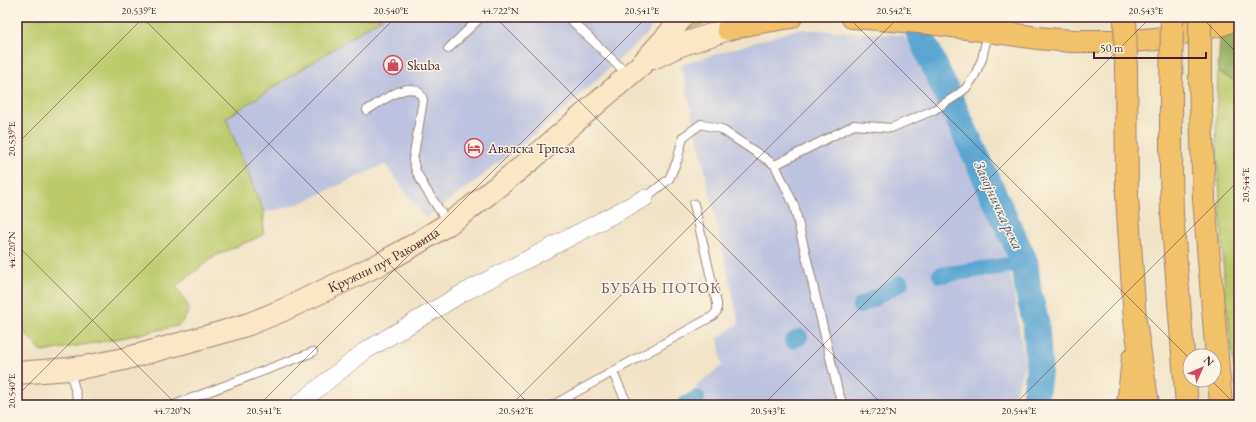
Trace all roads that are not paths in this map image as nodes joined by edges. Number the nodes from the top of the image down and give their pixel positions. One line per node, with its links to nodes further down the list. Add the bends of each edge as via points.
1 (481, 17): 12 (lane)
2 (568, 17): 13 (lane)
3 (682, 17): 13 (main road, Кружни пут Раковица)
4 (791, 17): 10 (highway, via 749,24)
5 (852, 17): 11 (highway)
6 (1125, 17): 19 (highway, bridge, via 1127,196)
7 (1172, 17): 32 (highway, bridge, via 1172,213)
8 (1200, 17): 33 (highway, bridge, via 1204,199)
9 (1238, 17): 11 (highway, via 1223,24 1132,41 1071,41)
10 (727, 21): 13 (main road)
11 (977, 27): 15 (lane, via 982,58 974,77 956,96 934,110 891,128 854,125)
12 (448, 49)
13 (635, 70): 18 (main road, Кружни пут Раковица, via 532,159)
14 (367, 110): 18 (lane, via 402,90 412,88 422,95 413,160 425,188)
15 (775, 165): 16 (lane, via 721,129 701,124 683,137 669,179); 29 (lane, via 794,205 838,391)
16 (645, 198): 26 (street, via 461,294 365,351)
17 (694, 204): 23 (lane, via 717,310 706,321)
18 (448, 224): 21 (main road, Кружни пут Раковица, via 361,273 249,324 124,359)
19 (1135, 321): 30 (highway); 31 (highway)
20 (313, 352): 25 (lane)
21 (70, 370): 22 (main road, Кружни пут Раковица); 24 (lane)
22 (17, 373)
23 (613, 373): 27 (lane); 28 (lane)
24 (79, 405)
25 (174, 405)
26 (297, 405)
27 (553, 405)
28 (628, 405)
29 (844, 405)
30 (1128, 405)
31 (1148, 405)
32 (1187, 405)
33 (1221, 405)

